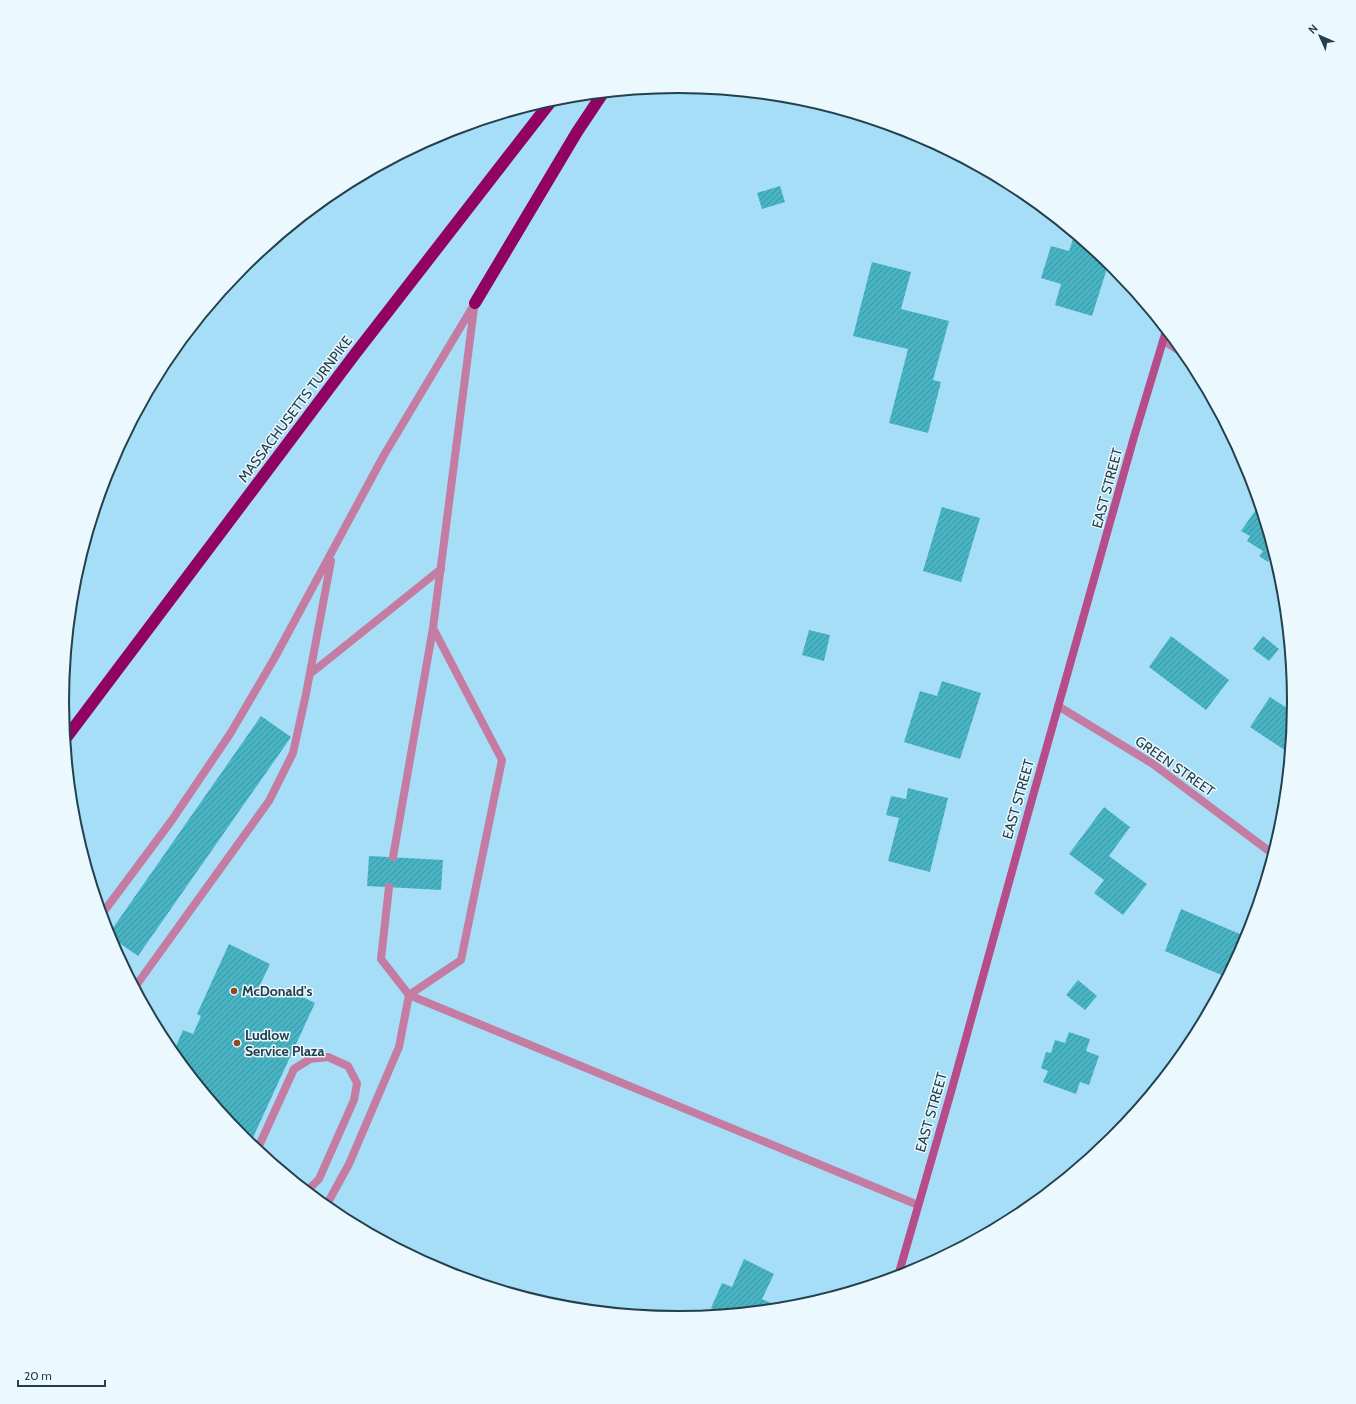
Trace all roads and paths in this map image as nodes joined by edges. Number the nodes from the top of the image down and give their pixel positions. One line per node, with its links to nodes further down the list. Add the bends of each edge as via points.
1 (600, 98): 3 (highway, via 573,138)
2 (546, 108): 12 (highway, MASSACHUSETTS TURNPIKE, via 350,360)
3 (475, 303): 7 (street, via 384,455); 8 (street)
4 (1165, 337): 5 (main road, EAST STREET)
5 (1164, 341): 6 (street); 11 (main road, EAST STREET, via 1134,437)
6 (1171, 346)
7 (332, 553): 10 (street); 16 (street, via 230,734 172,820)
8 (441, 569): 9 (street); 10 (street)
9 (433, 628): 14 (street); 18 (street, via 502,760 461,960)
10 (310, 674): 17 (street, via 293,752 269,801)
11 (1058, 706): 13 (street, GREEN STREET, via 1153,764); 22 (main road, EAST STREET)
12 (70, 733)
13 (1268, 850)
14 (393, 857)
15 (389, 887): 18 (street, via 381,960)
16 (105, 909)
17 (139, 984)
18 (409, 995): 21 (street, via 399,1047 349,1164); 22 (street)
19 (260, 1145): 20 (street, via 294,1069 310,1059 328,1057 348,1066 357,1083 354,1100 319,1179)
20 (311, 1187)
21 (329, 1200)
22 (918, 1205): 23 (main road, EAST STREET)
23 (900, 1269)

